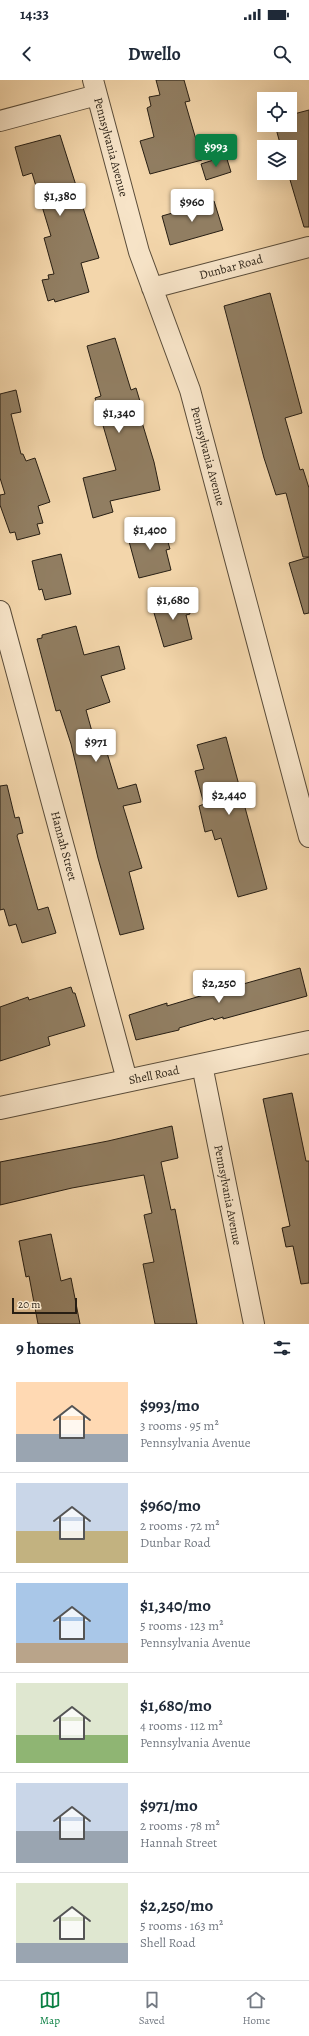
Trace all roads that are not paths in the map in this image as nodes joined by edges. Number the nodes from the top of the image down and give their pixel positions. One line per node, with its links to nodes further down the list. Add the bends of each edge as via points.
1 (95, 87): 2 (street); 4 (street, Pennsylvania Avenue, via 139,252)
2 (0, 121)
3 (309, 247): 4 (street, Dunbar Road)
4 (152, 288): 6 (street, Pennsylvania Avenue, via 190,390)
5 (0, 611): 9 (street, Hannah Street)
6 (309, 836)
7 (309, 1042): 8 (street, Shell Road)
8 (202, 1065): 9 (street, Shell Road); 11 (street, Pennsylvania Avenue)
9 (127, 1080): 10 (street, Shell Road)
10 (0, 1108)
11 (254, 1324)

